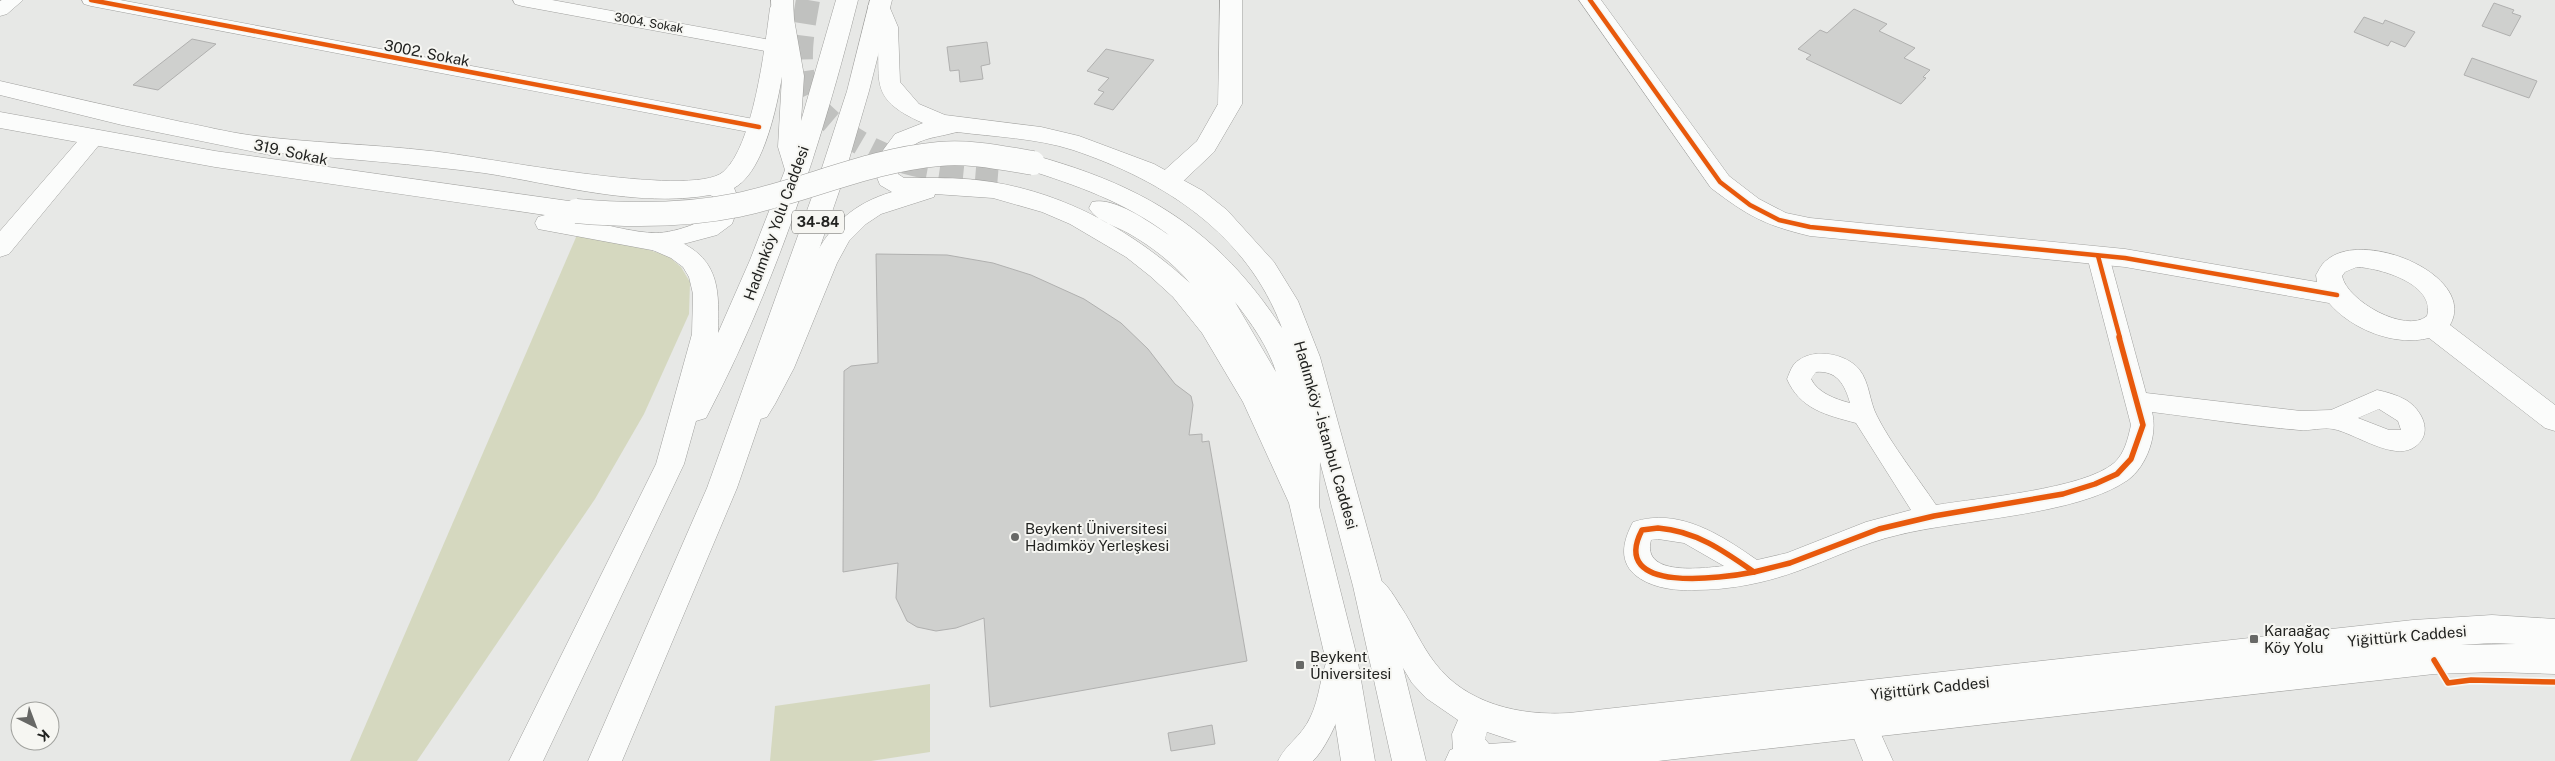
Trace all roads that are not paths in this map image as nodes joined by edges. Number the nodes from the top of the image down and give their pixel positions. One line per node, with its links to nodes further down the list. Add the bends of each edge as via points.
1 (14, 0): 9 (street)
2 (91, 0): 14 (street, 3002. Sokak)
3 (522, 0): 10 (street, 3004. Sokak)
4 (847, 0): 19 (main road, Hadımköy Yolu Caddesi / 34-84, via 822,96)
5 (1231, 0): 21 (main road, via 1230,104 1206,146)
6 (1590, 0): 27 (main road, via 1720,182 1750,205 1779,220)
7 (880, 3): 13 (main road, via 886,27 889,82 893,91 911,109 926,117); 36 (main road, 34-84, via 848,126 815,230)
8 (782, 4): 10 (main road); 19 (main road, via 793,76 788,144)
9 (0, 10)
10 (776, 47): 14 (main road)
11 (0, 88): 16 (main road, 319. Sokak)
12 (0, 120): 15 (main road, 319. Sokak)
13 (962, 124): 21 (main road, via 1079,144 1146,170); 23 (main road, via 912,133 896,143 884,165 886,176 902,186)
14 (759, 128): 22 (main road, via 746,164 732,179)
15 (91, 140): 18 (main road, 319. Sokak); 26 (main road)
16 (253, 144): 22 (main road, via 462,162 609,187 659,190); 24 (main road, 319. Sokak)
17 (1036, 158): 24 (main road, bridge, via 940,154 869,166 800,189 722,209 617,215); 30 (main road, Hadımköy - İstanbul Caddesi, via 1104,175 1192,224 1230,258 1263,298); 38 (main road, Hadımköy - İstanbul Caddesi, via 1154,212 1202,250 1248,300 1282,356 1295,388 1305,439)
18 (269, 167): 24 (main road, 319. Sokak); 25 (main road, via 312,183)
19 (797, 170): 37 (main road, Hadımköy Yolu Caddesi / 34-84, via 746,303)
20 (998, 175): 38 (main road, via 1052,188 1119,216 1150,232 1202,278 1229,310 1246,337 1288,424)
21 (1167, 182): 30 (main road, via 1194,197 1234,232 1265,268 1285,301)
22 (713, 186): 25 (main road, via 724,192 728,202 723,218 708,229)
23 (943, 186): 36 (main road, via 880,205 859,216 840,233 826,254 786,358 760,406); 38 (main road, via 994,190 1066,212 1120,242 1176,284 1201,312 1240,372 1273,434)
24 (580, 205)
25 (658, 242): 37 (main road, via 692,261 702,276 706,294 705,334)
26 (0, 248)
27 (2098, 256): 28 (main road); 32 (street)
28 (2334, 285): 29 (main road, via 2356,314 2374,323 2410,331); 29 (main road, via 2332,268 2341,261 2372,258 2391,263 2410,271 2437,294)
29 (2437, 319): 31 (main road); 35 (main road)
30 (1295, 328): 41 (main road, Hadımköy - İstanbul Caddesi, via 1306,357)
31 (2555, 396)
32 (2137, 401): 34 (street, via 2302,421); 39 (street, via 2142,433 2138,447 2120,473 2082,491)
33 (1864, 416): 39 (street)
34 (2334, 419)
35 (2555, 420)
36 (740, 432): 49 (main road, via 722,487)
37 (670, 464): 48 (main road)
38 (1304, 504): 43 (main road, Hadımköy - İstanbul Caddesi)
39 (1930, 518): 40 (street, via 1879,529)
40 (1755, 573)
41 (1368, 586): 45 (main road, Yiğittürk Caddesi, via 1428,679 1467,708); 52 (main road, Hadımköy - İstanbul Caddesi)
42 (2555, 633): 45 (main road, Yiğittürk Caddesi, via 2492,630 2413,634 1569,728 1529,729)
43 (1341, 656): 50 (street, via 1326,715 1313,742); 51 (main road, Hadımköy - İstanbul Caddesi)
44 (2555, 660): 46 (main road, Yiğittürk Caddesi, via 2434,660)
45 (1485, 716): 47 (main road, via 1471,724 1468,744)
46 (1862, 723): 47 (main road, Yiğittürk Caddesi, via 1572,755); 53 (street)
47 (1472, 760)
48 (526, 761)
49 (605, 761)
50 (1293, 761)
51 (1358, 761)
52 (1409, 761)
53 (1878, 761)

